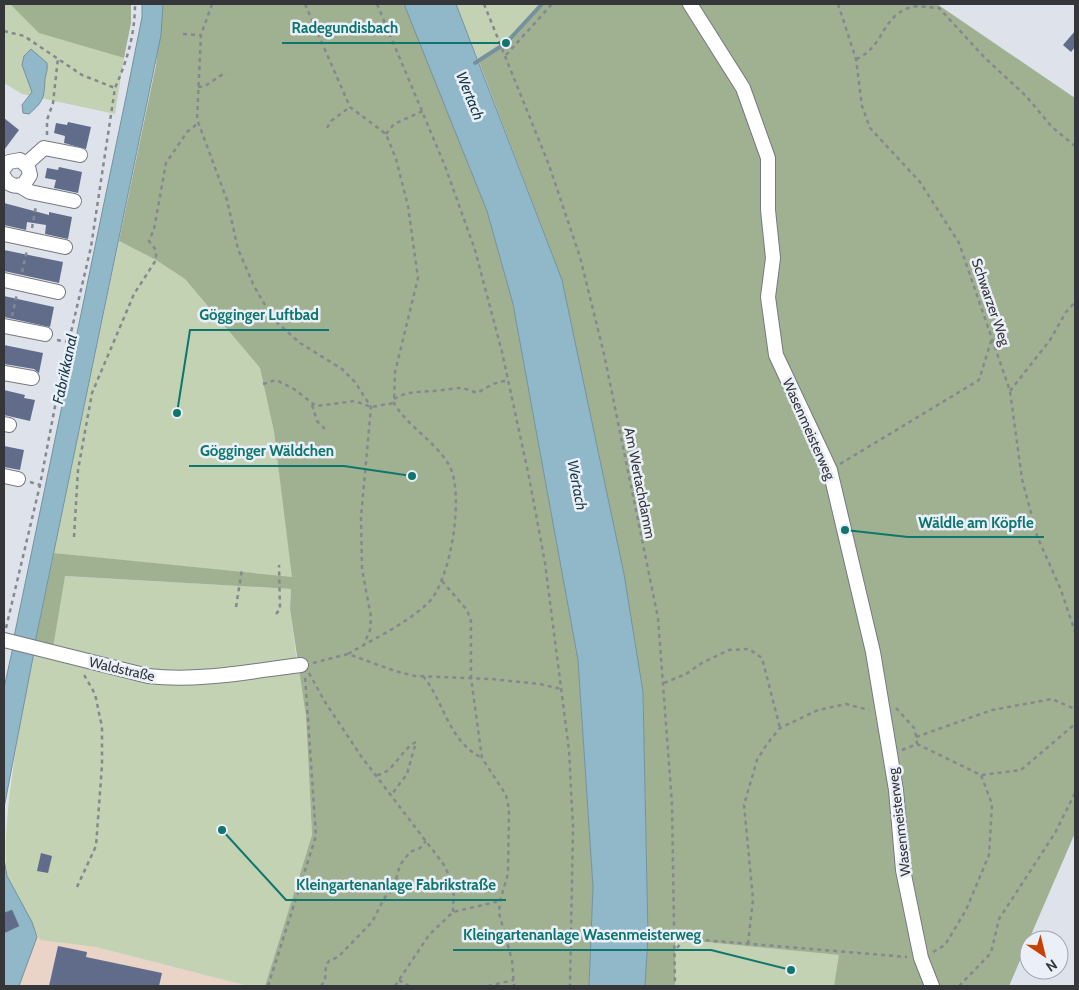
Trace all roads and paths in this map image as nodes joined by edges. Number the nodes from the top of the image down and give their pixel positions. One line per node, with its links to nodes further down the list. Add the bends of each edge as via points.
1 (135, 4): 19 (path, via 132,38)
2 (212, 4): 13 (path)
3 (305, 4): 20 (path)
4 (377, 4): 21 (path)
5 (484, 4): 14 (path, Am Wertachdamm)
6 (552, 4): 14 (path)
7 (690, 4): 54 (street, Wasenmeisterweg, via 743,88 768,158 768,210 773,258 768,297 776,354)
8 (838, 4): 16 (path, Schwarzer Weg)
9 (943, 4): 10 (path)
10 (939, 8): 16 (path, via 912,7 886,23 878,42 866,55); 26 (path, via 984,58)
11 (4, 31): 15 (path, via 24,36)
12 (183, 34): 13 (path)
13 (201, 35): 18 (path)
14 (506, 55): 71 (path, Am Wertachdamm, via 549,165 582,266 604,354 658,618)
15 (58, 58): 19 (path, via 82,75); 22 (path, via 53,103)
16 (856, 59): 44 (path, Schwarzer Weg, via 862,106 870,128 920,182 959,243)
17 (226, 72): 18 (path)
18 (198, 87): 23 (path)
19 (115, 88): 64 (path, via 91,247)
20 (350, 107): 24 (path); 25 (path)
21 (423, 111): 25 (path, via 394,124); 47 (path, via 475,250)
22 (47, 120)
23 (197, 124): 41 (path, via 227,200 238,249 254,286); 57 (path, via 187,132 166,163 154,229 149,236 156,250 156,260 134,294 92,393 78,470)
24 (326, 128)
25 (386, 134): 50 (path, via 396,158 408,206 418,278 396,372)
26 (1075, 146)
27 (80, 155): 28 (street, via 44,148)
28 (26, 164): 29 (street, via 12,160); 30 (street, via 30,175)
29 (4, 174): 30 (street, via 12,185)
30 (20, 186): 31 (street)
31 (39, 194): 32 (street); 34 (path)
32 (74, 201)
33 (4, 234): 34 (street)
34 (30, 239): 35 (street); 37 (path)
35 (65, 247)
36 (4, 280): 37 (street)
37 (19, 284): 38 (street); 42 (path)
38 (58, 292)
39 (1075, 302): 49 (path)
40 (294, 309): 41 (path)
41 (275, 321): 52 (path, via 300,343 342,369)
42 (7, 326): 43 (street)
43 (45, 334)
44 (992, 338): 49 (path, Schwarzer Weg); 54 (path, via 979,380)
45 (4, 373): 46 (street)
46 (32, 378)
47 (508, 380): 50 (path, via 477,392 455,387 403,393); 72 (path, via 545,563)
48 (263, 384): 51 (path, via 276,380 294,389)
49 (1010, 391): 63 (path, Schwarzer Weg, via 1022,479 1037,536)
50 (394, 401): 52 (path); 60 (path, via 450,466 456,495 454,527)
51 (312, 405): 52 (path, via 355,401); 53 (path, via 317,421)
52 (371, 407): 65 (path, via 361,517 362,569 371,617 370,630)
53 (326, 429)
54 (830, 470): 74 (street, Wasenmeisterweg, via 859,588)
55 (4, 476): 56 (street)
56 (18, 479)
57 (74, 537)
58 (279, 565): 62 (path, via 280,609)
59 (242, 569): 61 (path)
60 (442, 581): 65 (path, via 430,602); 70 (path, via 467,610 471,621)
61 (236, 607)
62 (276, 614)
63 (1075, 632)
64 (5, 640): 67 (street, Waldstraße)
65 (363, 645): 66 (path)
66 (348, 654): 68 (path); 69 (path, via 395,671)
67 (74, 657): 68 (street, Waldstraße, via 168,679); 86 (path, via 95,694 102,727 101,804 96,846)
68 (301, 665): 81 (path); 94 (path, via 306,677 316,836)
69 (423, 676): 70 (path); 80 (path, via 437,697 451,730)
70 (471, 678): 72 (path); 80 (path)
71 (664, 683): 76 (path, via 729,650 749,649 762,658); 90 (path, Am Wertachdamm, via 672,804)
72 (562, 689): 100 (path, via 573,827)
73 (1075, 709): 77 (path, via 1052,699 992,710)
74 (883, 710): 76 (path, via 846,704 818,710); 77 (path, via 896,708 915,729); 79 (street, Wasenmeisterweg)
75 (1075, 724): 82 (path, via 1021,770)
76 (780, 728): 89 (path, via 757,760 744,805 753,899)
77 (916, 737): 78 (path)
78 (917, 744): 79 (path); 82 (path)
79 (890, 754): 91 (street, Wasenmeisterweg, via 903,870)
80 (482, 758): 87 (path, via 506,795 509,809 508,874)
81 (376, 775): 84 (path); 84 (path, via 388,771 416,742 407,774)
82 (981, 775): 91 (path, via 992,804 989,855 966,910 945,945)
83 (1075, 793): 103 (path, via 1055,833 999,919 991,953)
84 (392, 794): 85 (path)
85 (426, 842): 88 (path, via 444,865 454,886); 95 (path, via 410,852 400,865 393,890 385,897 372,922 326,965 325,980)
86 (77, 887)
87 (500, 902): 88 (path); 93 (path, via 500,920 512,960)
88 (453, 912): 92 (path, via 429,934)
89 (748, 944): 90 (path, via 691,939); 91 (path)
90 (676, 949): 101 (path, Am Wertachdamm)
91 (922, 958): 102 (street, Wasenmeisterweg)
92 (399, 980): 96 (path); 97 (path)
93 (514, 980): 98 (path); 99 (path)
94 (268, 986)
95 (321, 986)
96 (395, 986)
97 (408, 986)
98 (488, 986)
99 (514, 986)
100 (570, 986)
101 (675, 986)
102 (932, 986)
103 (959, 986)

